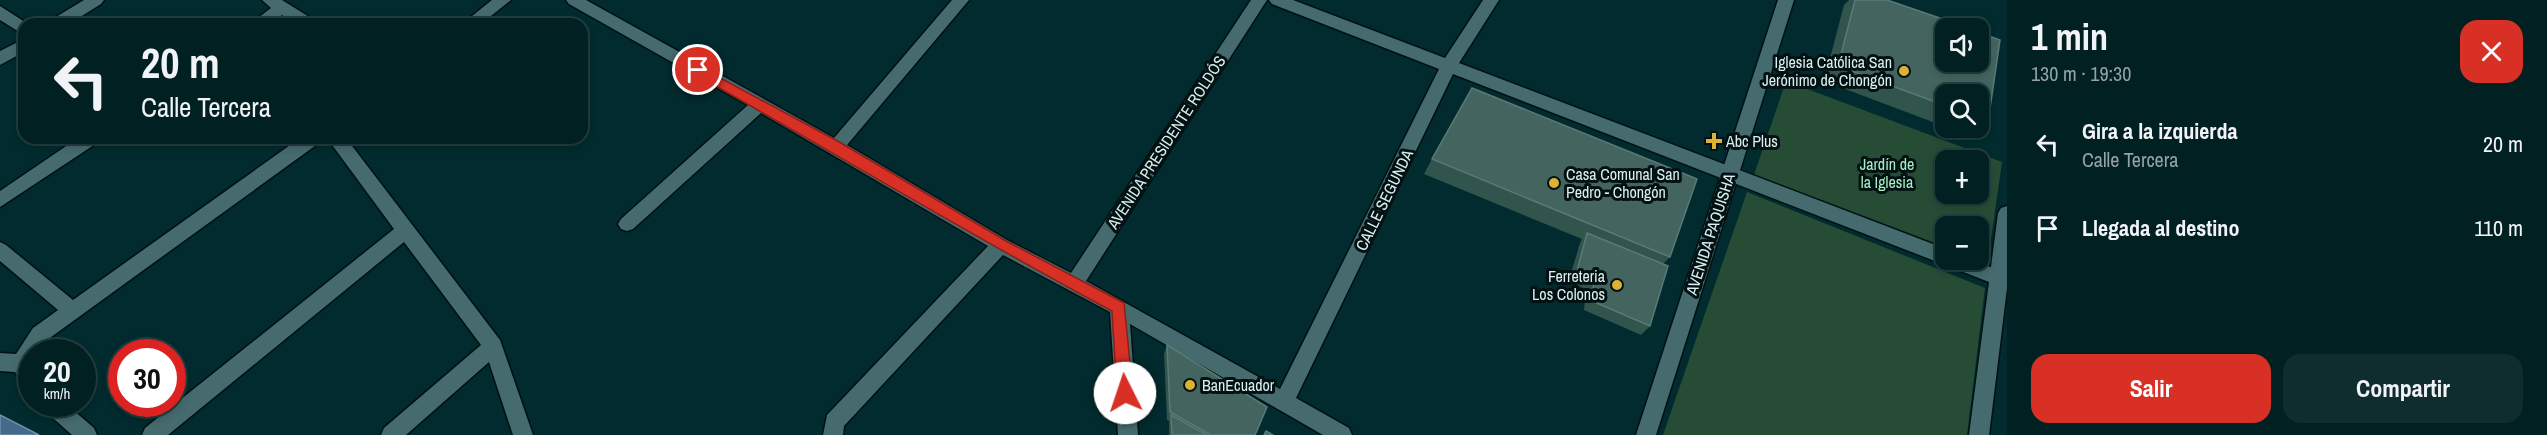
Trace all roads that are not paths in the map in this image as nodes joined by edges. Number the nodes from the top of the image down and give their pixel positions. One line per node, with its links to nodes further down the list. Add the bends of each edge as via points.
1 (96, 0): 11 (street)
2 (503, 0): 14 (street)
3 (574, 0): 19 (street)
4 (961, 0): 23 (street)
5 (1259, 0): 34 (street, AVENIDA PRESIDENTE ROLDÓS)
6 (1277, 0): 18 (street)
7 (1491, 0): 18 (street, CALLE SEGUNDA)
8 (1786, 0): 24 (street, AVENIDA PAQUISHA)
9 (276, 4): 12 (street); 13 (street)
10 (0, 12): 15 (street)
11 (67, 18)
12 (263, 18)
13 (298, 18)
14 (478, 18)
15 (18, 25)
16 (18, 48): 17 (street)
17 (0, 59)
18 (1449, 66): 24 (street); 41 (street, CALLE SEGUNDA)
19 (759, 105): 23 (street); 27 (street)
20 (82, 144): 25 (street)
21 (305, 144): 36 (street)
22 (341, 144): 28 (street)
23 (836, 147): 29 (street)
24 (1730, 173): 31 (street); 50 (street, AVENIDA PAQUISHA)
25 (0, 200)
26 (2007, 213): 33 (street)
27 (627, 224)
28 (406, 230): 38 (street); 44 (street)
29 (1001, 245): 34 (street); 47 (street, via 834,422)
30 (0, 250): 36 (street)
31 (1935, 253)
32 (1978, 270): 33 (street)
33 (2002, 279): 51 (street)
34 (1074, 284): 35 (street)
35 (1119, 308): 41 (street); 48 (street)
36 (72, 310): 37 (street)
37 (37, 339)
38 (493, 346): 45 (street); 46 (street)
39 (0, 362): 40 (street)
40 (18, 363)
41 (1284, 403): 49 (street)
42 (67, 417): 43 (street)
43 (87, 435)
44 (152, 435)
45 (391, 435)
46 (523, 435)
47 (832, 435)
48 (1128, 435)
49 (1342, 435)
50 (1646, 435)
51 (1979, 435)

